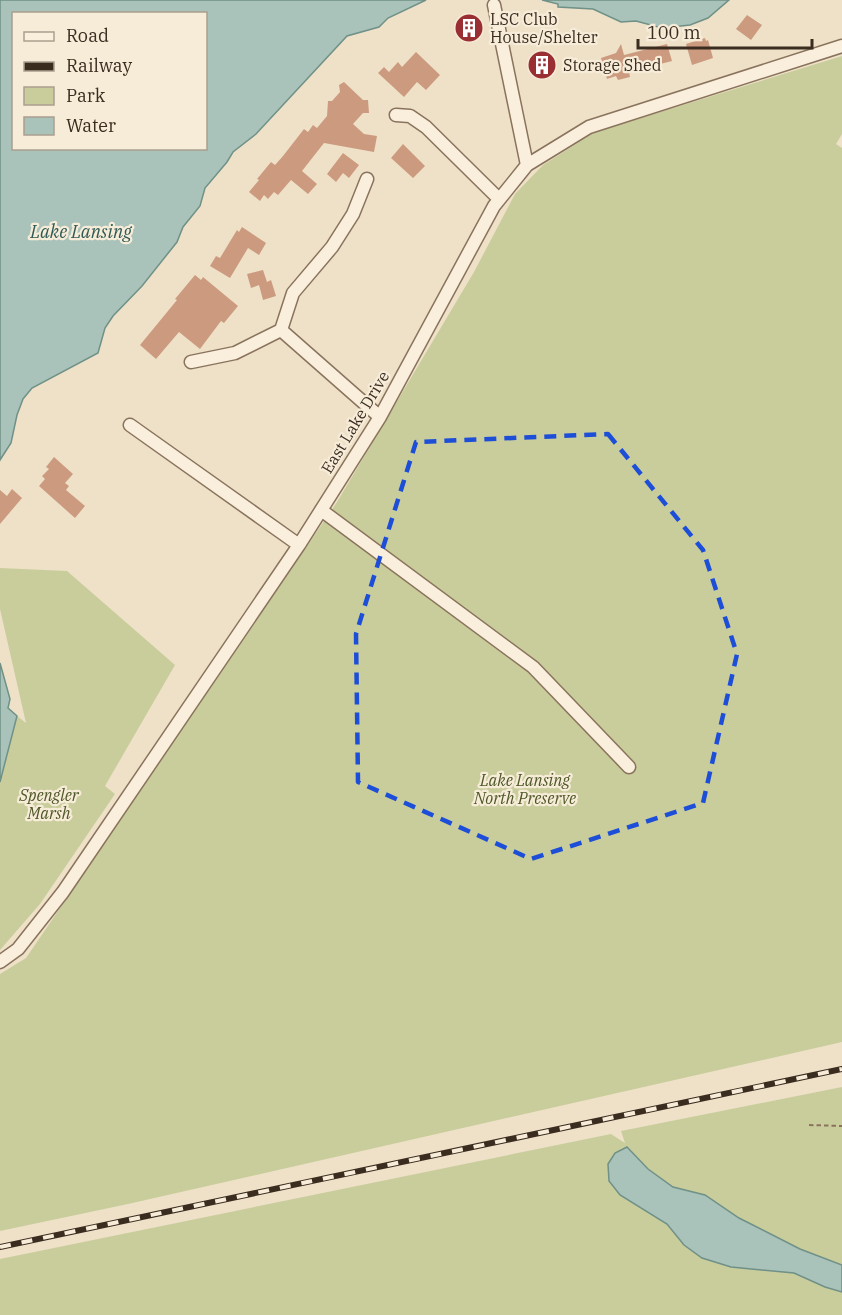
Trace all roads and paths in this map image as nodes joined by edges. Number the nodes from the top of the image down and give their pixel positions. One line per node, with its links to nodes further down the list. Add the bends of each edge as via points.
1 (494, 5): 4 (street)
2 (842, 46): 4 (street, East Lake Drive, via 589,127)
3 (396, 115): 6 (street, via 410,116 426,127)
4 (527, 165): 6 (street, East Lake Drive)
5 (367, 179): 7 (street, via 332,247 293,293)
6 (499, 199): 9 (street, East Lake Drive)
7 (281, 330): 8 (street, via 235,353); 9 (street)
8 (190, 362)
9 (380, 417): 11 (street, East Lake Drive)
10 (130, 425): 12 (street)
11 (321, 510): 12 (street, East Lake Drive); 13 (street, via 533,667)
12 (298, 545): 14 (street, East Lake Drive, via 63,892 18,949)
13 (629, 767)
14 (0, 962)
15 (809, 1125): 16 (path)
16 (842, 1126)

